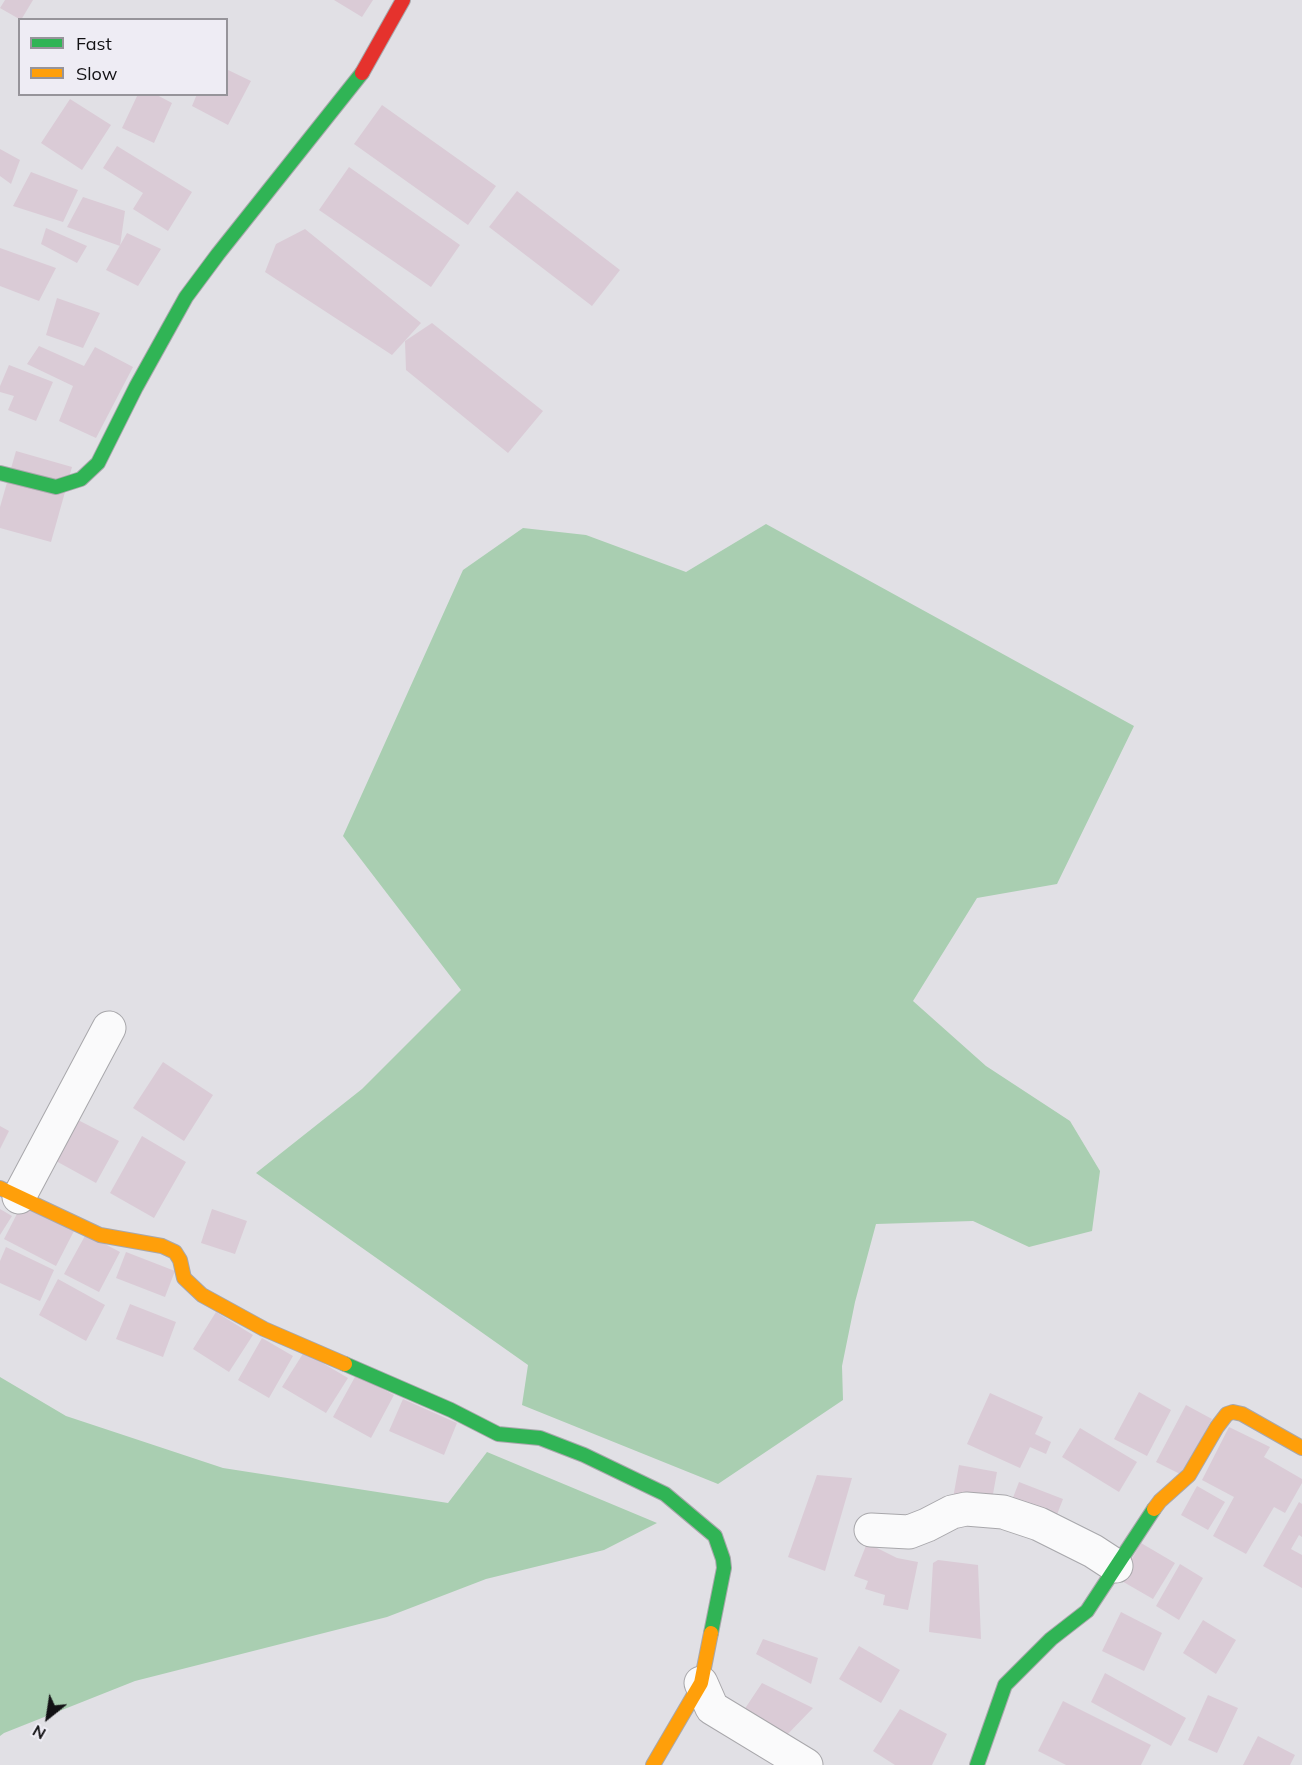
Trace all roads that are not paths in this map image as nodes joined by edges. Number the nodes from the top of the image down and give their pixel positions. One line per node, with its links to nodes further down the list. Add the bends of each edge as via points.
1 (403, 0): 2 (street, via 359,78 186,297 98,462 81,480 56,487)
2 (0, 473)
3 (109, 1028): 4 (street)
4 (10, 1192): 8 (street, via 100,1235 175,1252 184,1278 202,1295 264,1329 498,1434 540,1438 665,1494 715,1536 723,1559)
5 (1302, 1448): 7 (street, via 1242,1414 1227,1414 1189,1475 1160,1501)
6 (871, 1530): 7 (street, via 909,1532 966,1509 1003,1512 1039,1524)
7 (1116, 1566): 11 (street, via 1087,1611 1051,1639 1005,1685)
8 (701, 1683): 9 (street); 10 (street, via 712,1708)
9 (653, 1765)
10 (806, 1765)
11 (977, 1765)

